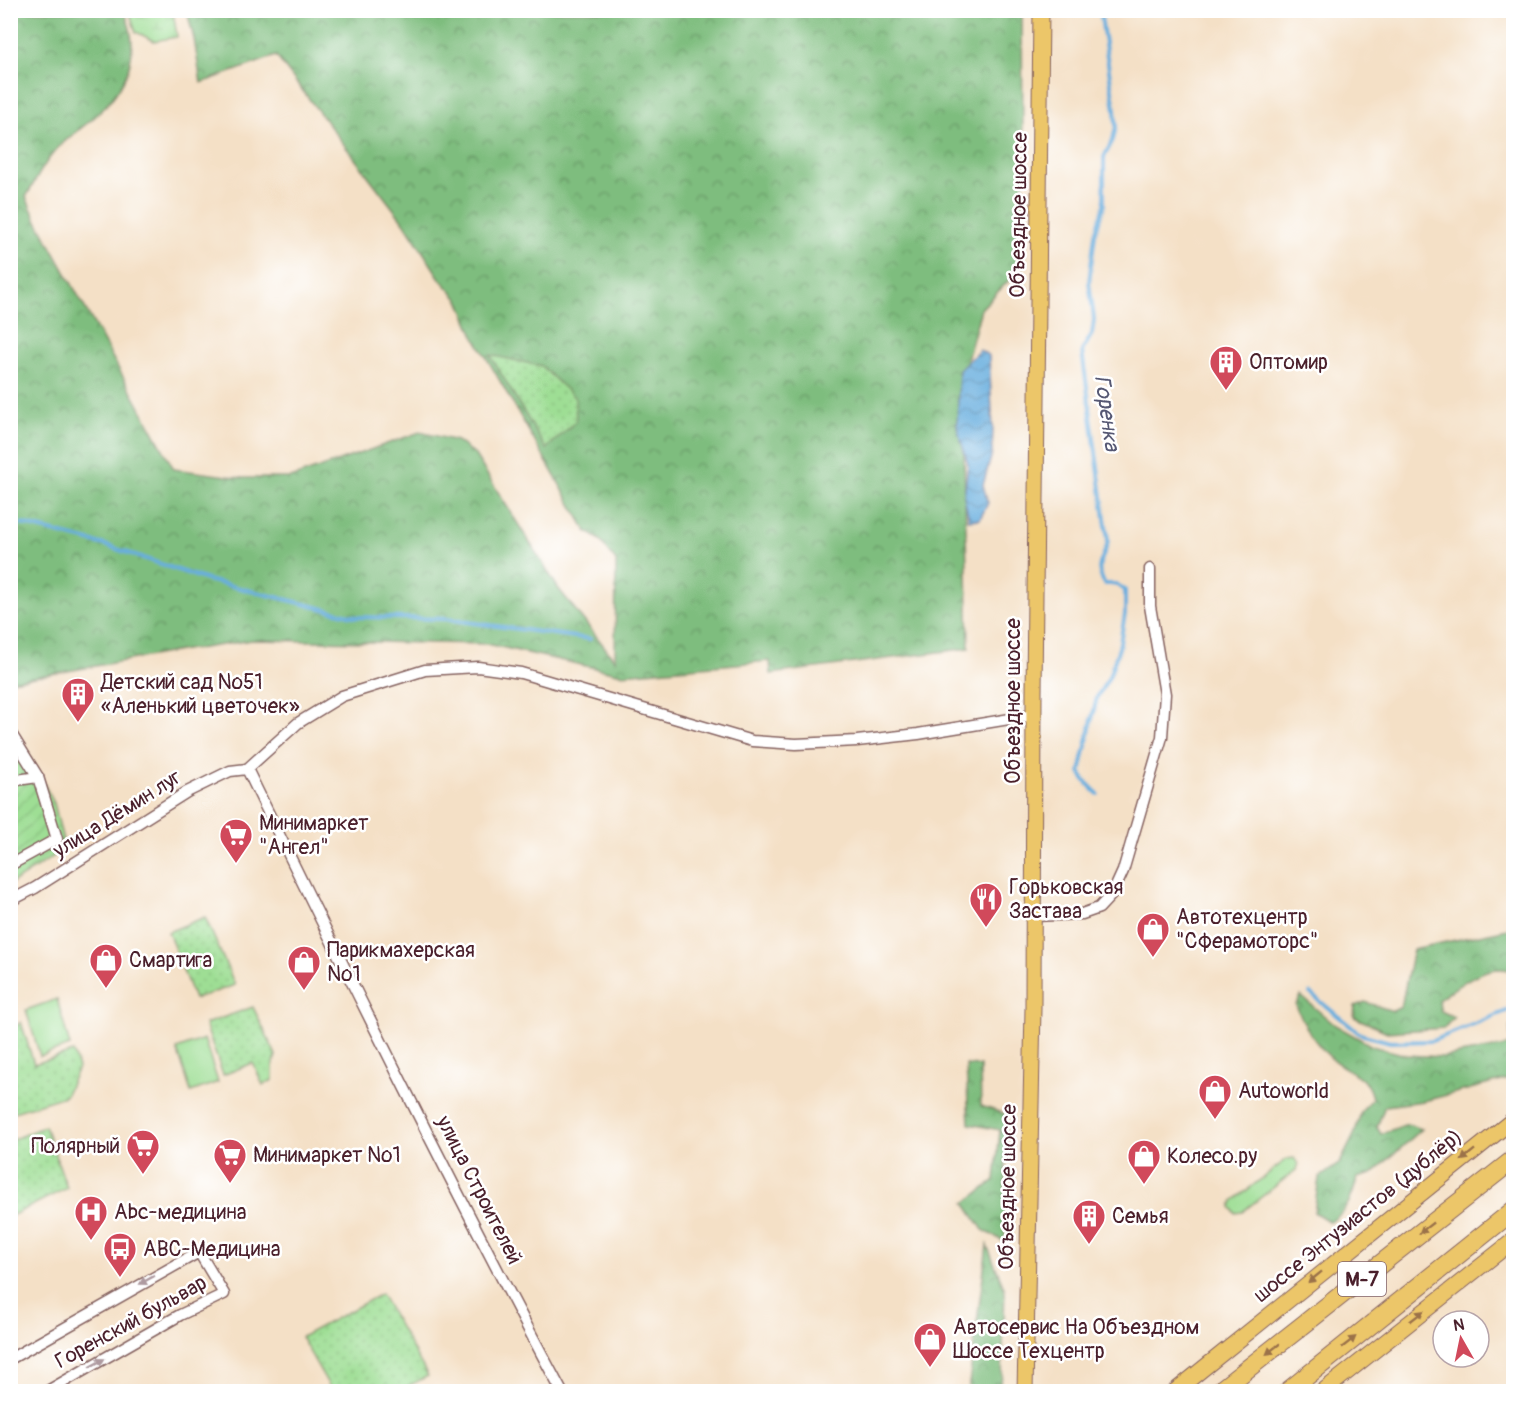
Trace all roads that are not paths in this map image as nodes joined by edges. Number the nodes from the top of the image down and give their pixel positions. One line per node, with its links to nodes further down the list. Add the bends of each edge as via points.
1 (1041, 10): 3 (main road, Объездное шоссе)
2 (1150, 569): 10 (street, via 1150,606 1165,694 1162,737 1123,871 1113,893 1099,908 1082,914)
3 (1034, 715): 5 (street, via 857,741 752,741 521,673 478,667 425,670 342,696 298,723); 10 (main road, Объездное шоссе)
4 (10, 732): 6 (street)
5 (248, 769): 9 (street, улица Дёмин луг, via 230,771 187,792); 18 (street, улица Строителей, via 364,1006)
6 (38, 777): 7 (street); 8 (street, via 57,839)
7 (10, 781)
8 (10, 865)
9 (10, 902)
10 (1034, 916): 16 (main road, Объездное шоссе)
11 (1514, 1119): 21 (main road, шоссе Энтузиастов (дублёр), one-way to 21)
12 (1509, 1162): 22 (highway, М-7, one-way to 22)
13 (1514, 1210): 23 (highway, М-7, one-way to 13)
14 (1514, 1240): 24 (main road, one-way to 14)
15 (10, 1359): 17 (street, Горенский бульвар, one-way to 15, via 224,1294 198,1252)
16 (1026, 1363): 19 (main road, Объездное шоссе); 20 (main road)
17 (46, 1392)
18 (562, 1392)
19 (1024, 1392)
20 (1034, 1392)
21 (1174, 1392)
22 (1218, 1392)
23 (1287, 1392)
24 (1322, 1392)

